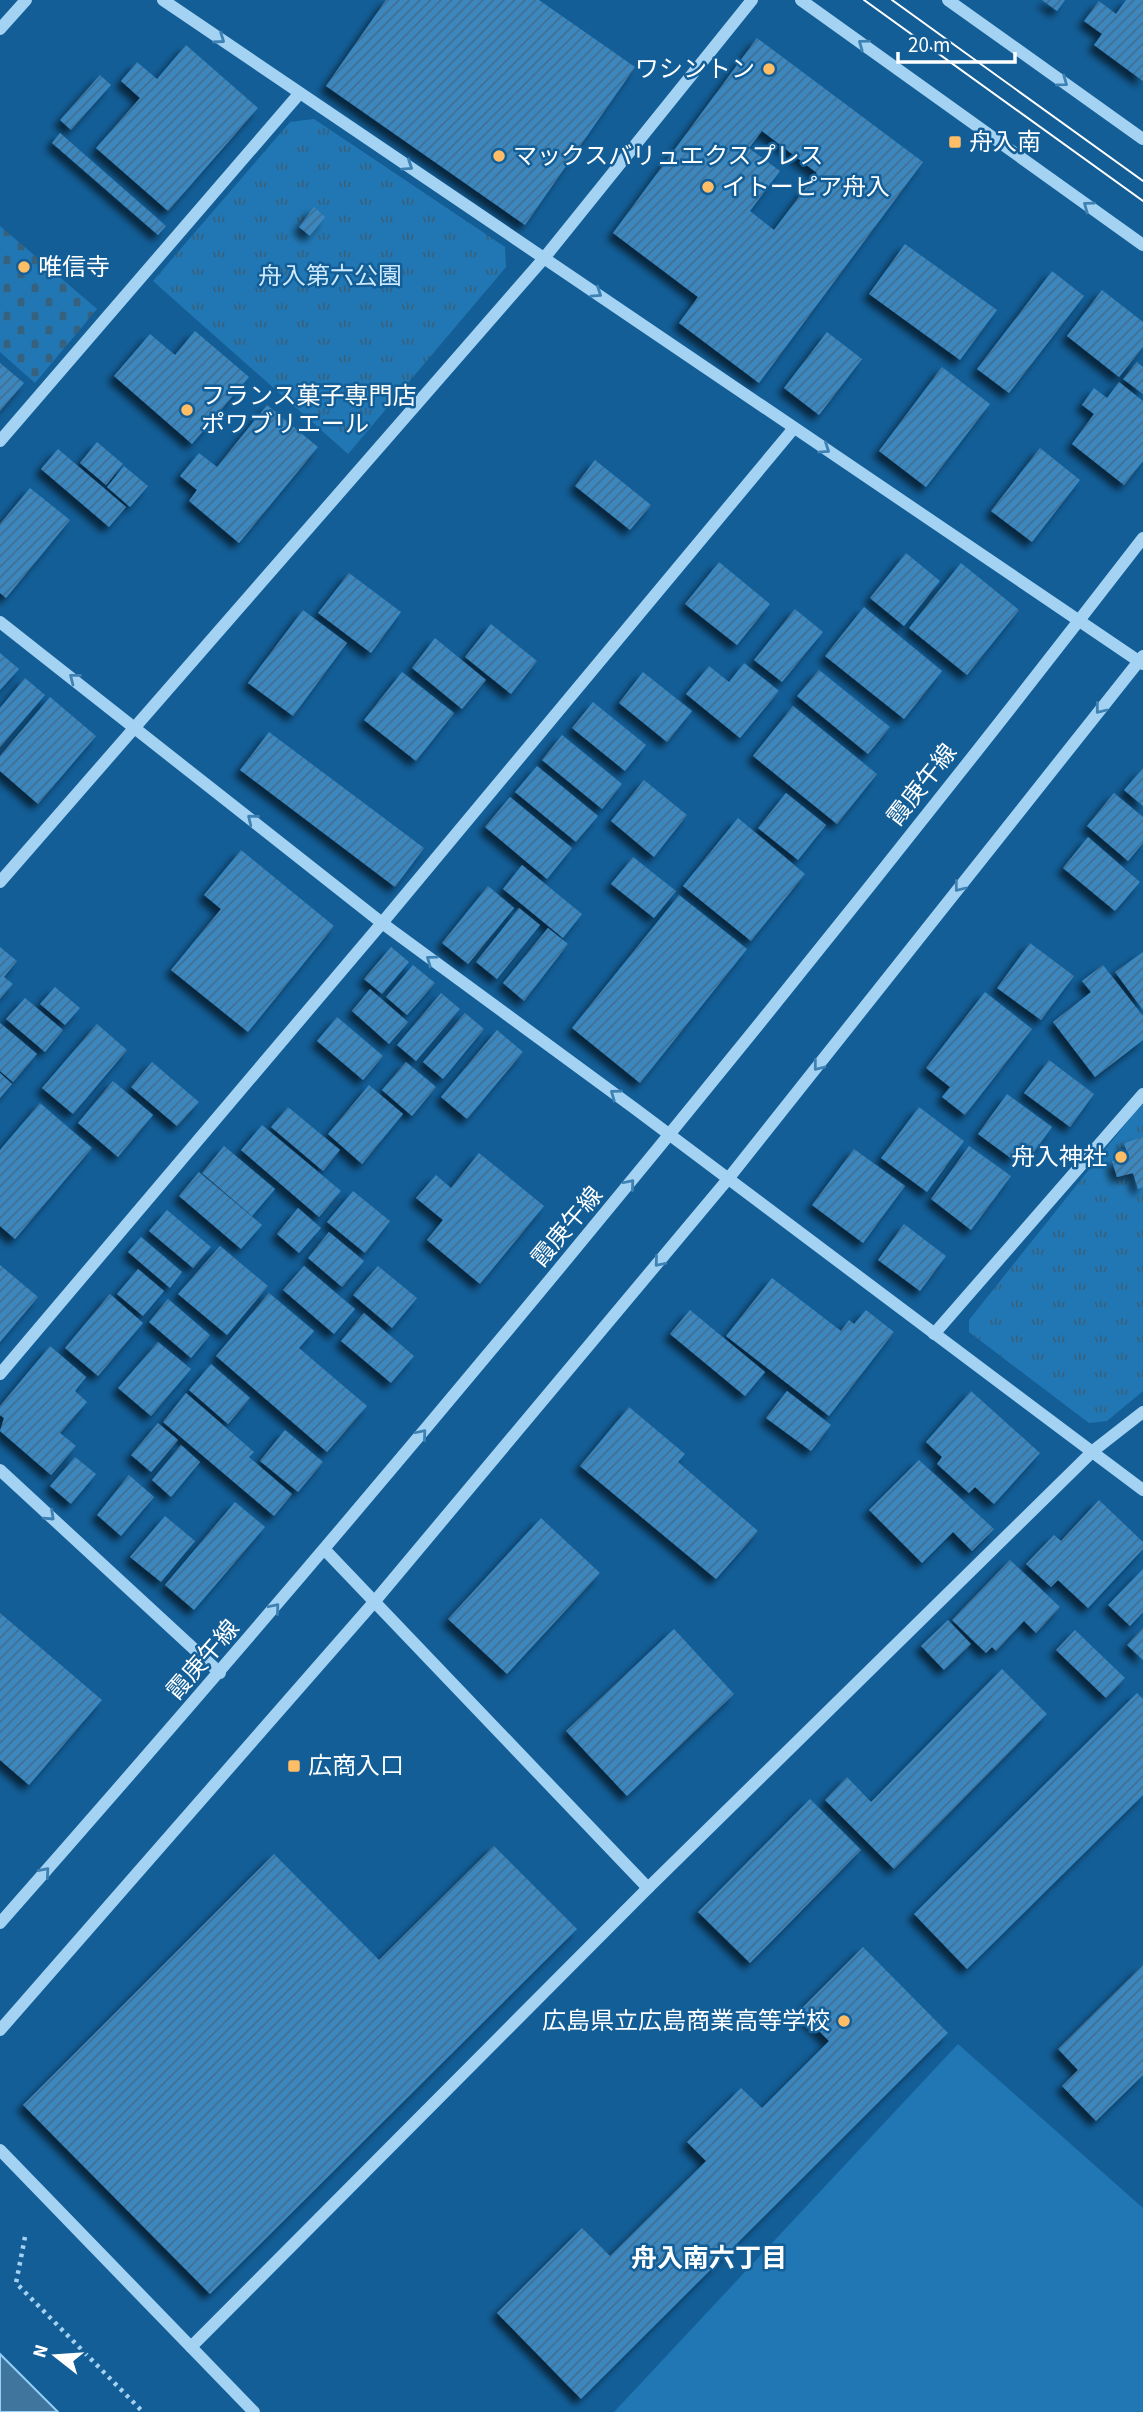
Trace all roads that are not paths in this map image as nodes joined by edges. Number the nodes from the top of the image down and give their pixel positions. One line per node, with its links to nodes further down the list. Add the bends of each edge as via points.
1 (26, 0): 6 (street)
2 (163, 0): 7 (street, one-way to 7)
3 (752, 0): 10 (street)
4 (802, 0): 9 (street, one-way to 4)
5 (948, 0): 8 (street, one-way to 8)
6 (0, 29)
7 (299, 94): 10 (street, one-way to 10); 12 (street)
8 (1143, 139)
9 (1143, 246)
10 (545, 257): 11 (street, one-way to 11); 17 (street)
11 (794, 428): 14 (street, one-way to 14); 19 (street)
12 (0, 440)
13 (1143, 538): 14 (street, 霞庚午線)
14 (1079, 620): 16 (street); 21 (street, 霞庚午線)
15 (0, 622): 17 (street, one-way to 15)
16 (1142, 660): 22 (street, one-way to 22)
17 (134, 725): 18 (street); 19 (street, one-way to 17)
18 (0, 882)
19 (382, 923): 21 (street, one-way to 19); 24 (street)
20 (1143, 1094): 23 (street)
21 (671, 1136): 22 (street); 29 (street, 霞庚午線, one-way to 21)
22 (728, 1179): 23 (street); 30 (street, one-way to 30)
23 (934, 1335): 26 (street)
24 (0, 1374)
25 (1143, 1412): 26 (street)
26 (1093, 1451): 28 (street); 32 (street)
27 (0, 1470): 31 (street, one-way to 31)
28 (1143, 1490)
29 (325, 1550): 30 (street); 31 (street, 霞庚午線, one-way to 29)
30 (375, 1601): 32 (street); 34 (street)
31 (220, 1673): 33 (street, 霞庚午線, one-way to 31)
32 (648, 1888): 36 (street)
33 (0, 1923)
34 (0, 2030)
35 (0, 2150): 36 (street)
36 (191, 2347): 37 (street)
37 (254, 2412)

